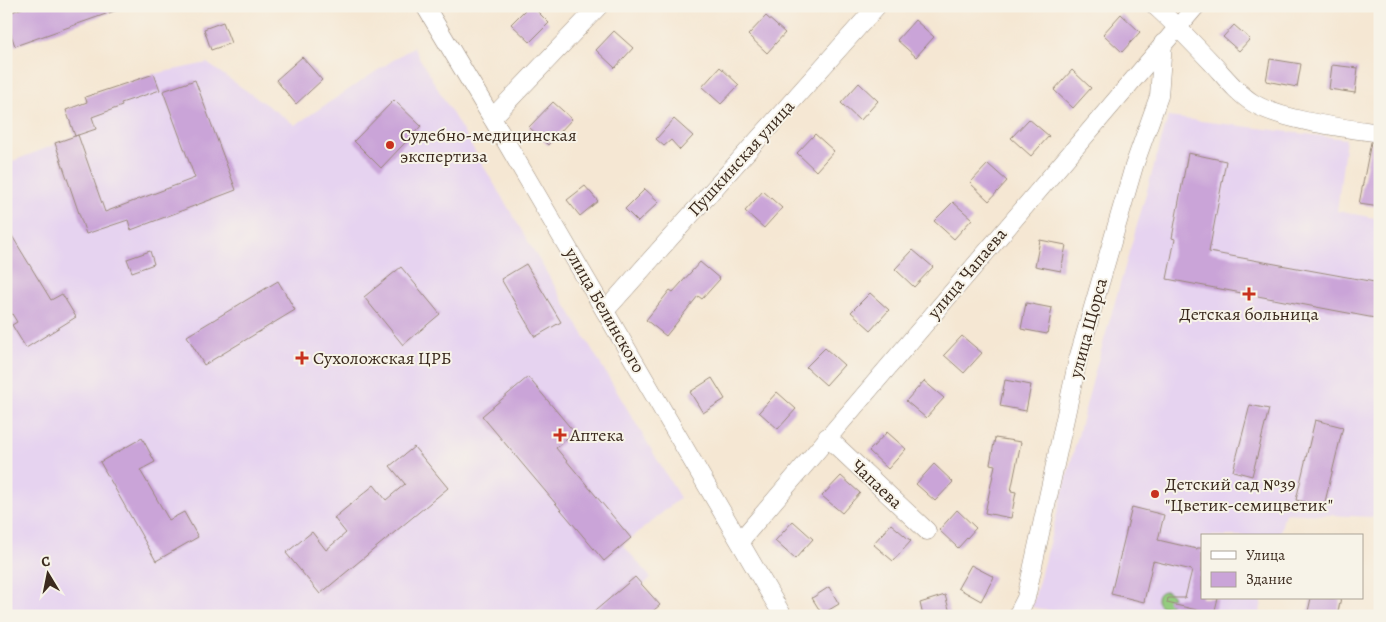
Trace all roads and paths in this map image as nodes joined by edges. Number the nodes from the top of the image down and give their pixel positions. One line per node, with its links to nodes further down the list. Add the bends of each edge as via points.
1 (425, 6): 8 (street, улица Белинского)
2 (599, 6): 8 (street)
3 (877, 6): 10 (street, Пушкинская улица)
4 (1155, 6): 6 (street)
5 (1196, 6): 6 (street, улица Чапаева)
6 (1177, 26): 7 (street, улица Чапаева); 9 (street, via 1236,90 1254,104 1276,113)
7 (1164, 43): 11 (street, улица Чапаева); 15 (street, улица Щорса, via 1159,96 1134,166 1078,359 1026,598)
8 (492, 118): 10 (street, улица Белинского)
9 (1380, 134)
10 (605, 310): 13 (street, улица Белинского)
11 (827, 437): 12 (street, Чапаева); 13 (street, улица Чапаева)
12 (927, 531)
13 (740, 540): 14 (street, улица Белинского)
14 (783, 616)
15 (1018, 616)

